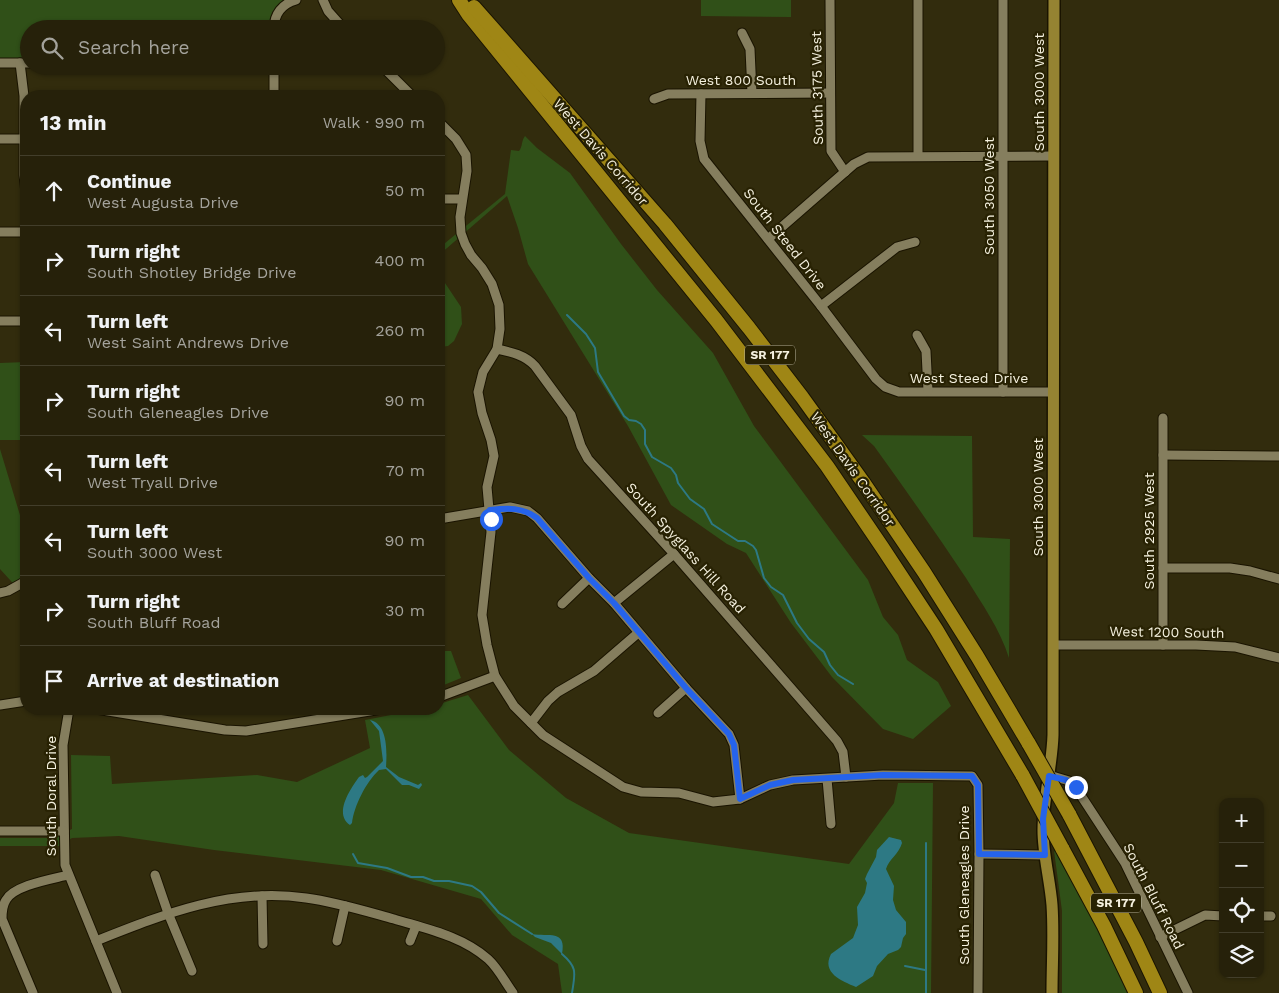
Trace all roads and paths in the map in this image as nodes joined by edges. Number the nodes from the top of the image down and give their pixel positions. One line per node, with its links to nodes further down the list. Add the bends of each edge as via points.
1 (296, 0): 9 (street, via 282,7)
2 (323, 0): 10 (street)
3 (459, 0): 97 (highway, West Davis Corridor / SR 177, bridge, via 749,362 855,506 936,629 1024,776)
4 (466, 0): 96 (highway, West Davis Corridor / SR 177, bridge, via 665,224 802,397 863,482 924,572 1029,744 1069,814)
5 (830, 0): 21 (street, South 3175 West)
6 (918, 0): 27 (street)
7 (1003, 0): 28 (street, South 3050 West)
8 (1054, 0): 29 (main road, South 3000 West)
9 (275, 20)
10 (336, 20)
11 (742, 33): 20 (street, via 750,50)
12 (0, 63): 13 (street)
13 (20, 63)
14 (24, 75): 17 (street)
15 (274, 75): 18 (street)
16 (391, 75): 19 (street)
17 (24, 90)
18 (274, 90)
19 (406, 90)
20 (752, 93): 21 (street, West 800 South); 22 (street, West 800 South)
21 (830, 93): 30 (street, South 3175 West, via 830,151)
22 (701, 94): 23 (street, West 800 South, via 668,94); 35 (street, South Steed Drive, via 700,141 704,159)
23 (654, 99)
24 (445, 128): 32 (street, via 466,155)
25 (0, 139): 26 (street)
26 (20, 139)
27 (918, 156): 28 (street); 30 (street, via 868,157)
28 (1003, 156): 29 (street); 44 (street, South 3050 West)
29 (1054, 156): 45 (main road, South 3000 West)
30 (845, 172): 35 (street)
31 (445, 199): 32 (street)
32 (462, 199): 41 (street, via 461,233 492,284 499,305)
33 (0, 232): 34 (street)
34 (20, 232)
35 (768, 239): 37 (street, South Steed Drive)
36 (915, 242): 37 (street, via 897,247)
37 (821, 306): 42 (street, South Steed Drive)
38 (0, 321): 39 (street)
39 (20, 321)
40 (917, 335): 43 (street, via 926,351)
41 (497, 349): 49 (street, via 483,372 478,392 494,456 487,487); 51 (street, South Spyglass Hill Road, via 529,359 536,366 570,415 588,459)
42 (885, 387): 43 (street, West Steed Drive, via 899,392)
43 (928, 391): 44 (street, West Steed Drive)
44 (1003, 392): 45 (street, West Steed Drive)
45 (1053, 392): 60 (main road, South 3000 West)
46 (1163, 418): 47 (street, South 2925 West)
47 (1163, 455): 48 (street); 52 (street, South 2925 West)
48 (1279, 456)
49 (490, 510): 50 (street); 53 (street, via 510,507 528,511); 63 (street, via 491,532 482,615)
50 (445, 518)
51 (674, 554): 57 (street); 74 (street, South Spyglass Hill Road, via 837,741 843,752)
52 (1163, 568): 54 (street, via 1230,568); 61 (street, South 2925 West)
53 (589, 578): 57 (street); 58 (street)
54 (1279, 578)
55 (20, 584): 56 (street)
56 (0, 593)
57 (614, 603): 59 (street)
58 (562, 604)
59 (638, 633): 64 (street); 72 (street, via 594,671 558,692)
60 (1054, 645): 61 (street, West 1200 South); 73 (main road, South 3000 West, via 1054,735)
61 (1163, 645): 62 (street, West 1200 South, via 1235,647)
62 (1279, 658)
63 (495, 676): 65 (street); 72 (street, via 514,706)
64 (686, 688): 68 (street); 76 (street, via 729,734 734,745)
65 (445, 695)
66 (20, 702): 67 (street)
67 (0, 705)
68 (658, 713)
69 (68, 715): 79 (street, South Doral Drive, via 63,745)
70 (133, 715): 71 (street, via 246,731)
71 (345, 715)
72 (531, 723): 76 (street, via 543,735 623,787 641,792 679,793 713,802)
73 (1049, 776): 81 (main road, South 3000 West, via 1043,819); 91 (street, South Bluff Road, via 1069,782 1078,791 1125,863)
74 (846, 777): 75 (street); 80 (street, South Gleneagles Drive, via 974,778 978,785)
75 (827, 778): 76 (street, via 770,785); 77 (street)
76 (740, 799)
77 (831, 824)
78 (0, 831): 79 (street)
79 (64, 831): 82 (street, South Doral Drive)
80 (979, 854): 81 (street); 102 (street, South Gleneagles Drive)
81 (1045, 855): 103 (main road, South 3000 West, via 1052,908)
82 (68, 875): 92 (street, South Doral Drive); 99 (street, via 18,889 5,900 2,909 2,920)
83 (155, 875): 86 (street)
84 (262, 896): 85 (street, via 304,897); 86 (street, via 222,900); 95 (street)
85 (345, 906): 90 (street); 93 (street)
86 (168, 913): 92 (street); 98 (street)
87 (1219, 916): 91 (street, via 1205,915)
88 (1264, 916): 89 (street)
89 (1271, 916)
90 (416, 926): 94 (street); 101 (street, via 464,942 490,961)
91 (1160, 937): 108 (street, South Bluff Road)
92 (96, 941): 100 (street, South Doral Drive)
93 (337, 941)
94 (410, 941)
95 (263, 944)
96 (1143, 959): 106 (highway, West Davis Corridor / SR 177); 107 (highway)
97 (1122, 964): 104 (highway); 105 (highway, West Davis Corridor / SR 177)
98 (192, 970)
99 (33, 993)
100 (117, 993)
101 (513, 993)
102 (978, 993)
103 (1052, 993)
104 (1131, 993)
105 (1136, 993)
106 (1160, 993)
107 (1164, 993)
108 (1188, 993)

